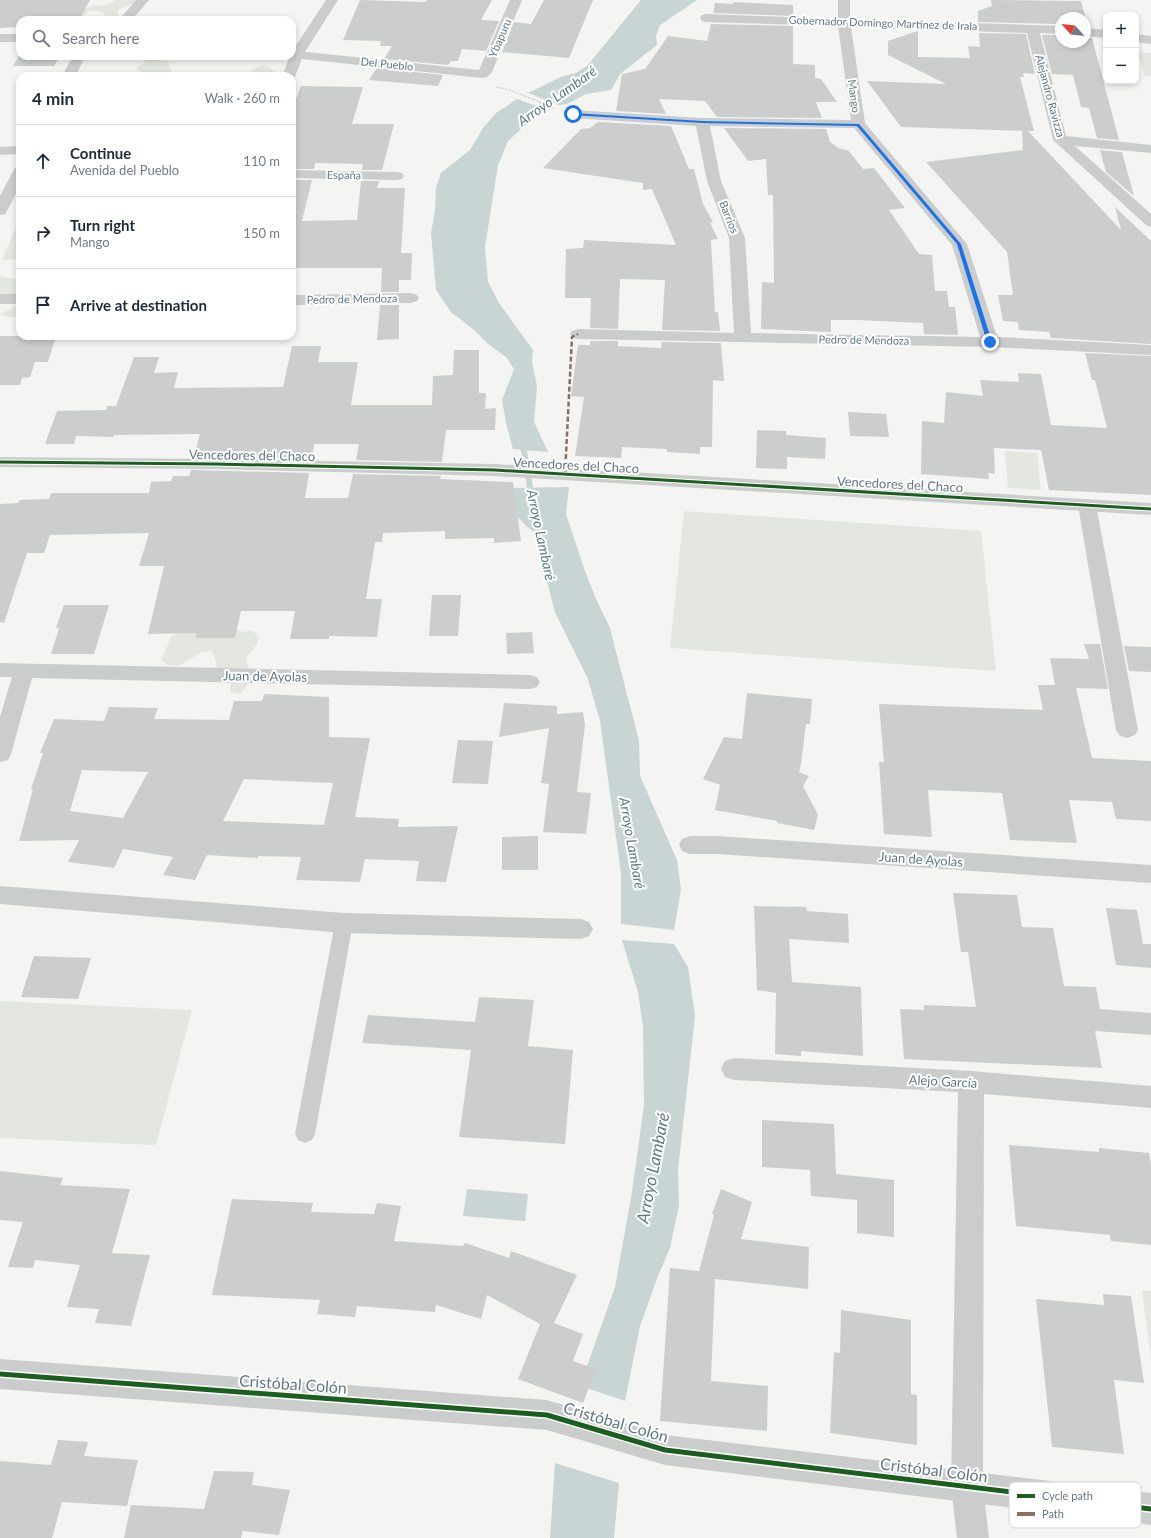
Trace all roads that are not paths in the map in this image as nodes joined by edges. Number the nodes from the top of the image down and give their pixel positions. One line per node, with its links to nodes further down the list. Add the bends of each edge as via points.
1 (143, 0): 5 (street)
2 (332, 0): 16 (street)
3 (516, 0): 22 (street, Ybapuru)
4 (844, 0): 7 (street, Mango)
5 (129, 16)
6 (706, 18): 7 (street, Gobernador Domingo Martínez de Irala)
7 (844, 22): 8 (street, Gobernador Domingo Martínez de Irala); 25 (street, Mango)
8 (1032, 28): 9 (street, Gobernador Domingo Martínez de Irala); 26 (street, Alejandro Ravizza)
9 (1055, 30)
10 (1091, 33): 11 (street)
11 (1103, 34)
12 (0, 38): 13 (street)
13 (16, 38)
14 (1139, 38): 15 (street)
15 (1151, 40)
16 (296, 53)
17 (296, 54): 22 (street, Del Pueblo)
18 (77, 60): 20 (street)
19 (293, 60): 21 (street)
20 (71, 72)
21 (290, 72)
22 (482, 74)
23 (573, 114): 24 (street)
24 (702, 122): 25 (street); 40 (street, Barrios, via 714,182 738,238)
25 (858, 124): 41 (street, Mango, via 959,244)
26 (1060, 140): 27 (street); 34 (street, Alejandro Ravizza)
27 (1151, 149)
28 (16, 150): 29 (street)
29 (0, 151)
30 (296, 174): 31 (street, España)
31 (397, 176)
32 (16, 179): 33 (street)
33 (0, 211)
34 (1151, 222)
35 (411, 298): 38 (street, Pedro de Mendoza)
36 (0, 299): 37 (street)
37 (16, 299)
38 (296, 300)
39 (578, 334): 40 (street, Pedro de Mendoza)
40 (743, 338): 41 (street, Pedro de Mendoza)
41 (990, 342): 42 (street, Pedro de Mendoza)
42 (1151, 350)
43 (0, 462): 44 (street, Vencedores del Chaco, via 495,470)
44 (1087, 505): 45 (street, Vencedores del Chaco); 49 (street)
45 (1151, 508)
46 (0, 670): 47 (street, Juan de Ayolas)
47 (24, 671): 48 (street, Juan de Ayolas); 50 (street)
48 (530, 682)
49 (1127, 730)
50 (0, 754)
51 (690, 846): 52 (street, Juan de Ayolas)
52 (1151, 874)
53 (0, 895): 54 (street)
54 (344, 923): 55 (street); 59 (lane)
55 (581, 929)
56 (734, 1069): 57 (street, Alejo García)
57 (972, 1082): 58 (street, Alejo García); 61 (street)
58 (1151, 1097)
59 (305, 1134)
60 (0, 1374): 61 (street, Cristóbal Colón, via 547,1415 664,1450)
61 (967, 1486): 62 (street, Cristóbal Colón); 65 (street)
62 (1009, 1491)
63 (1141, 1508): 64 (street, Cristóbal Colón)
64 (1151, 1509)
65 (973, 1538)

